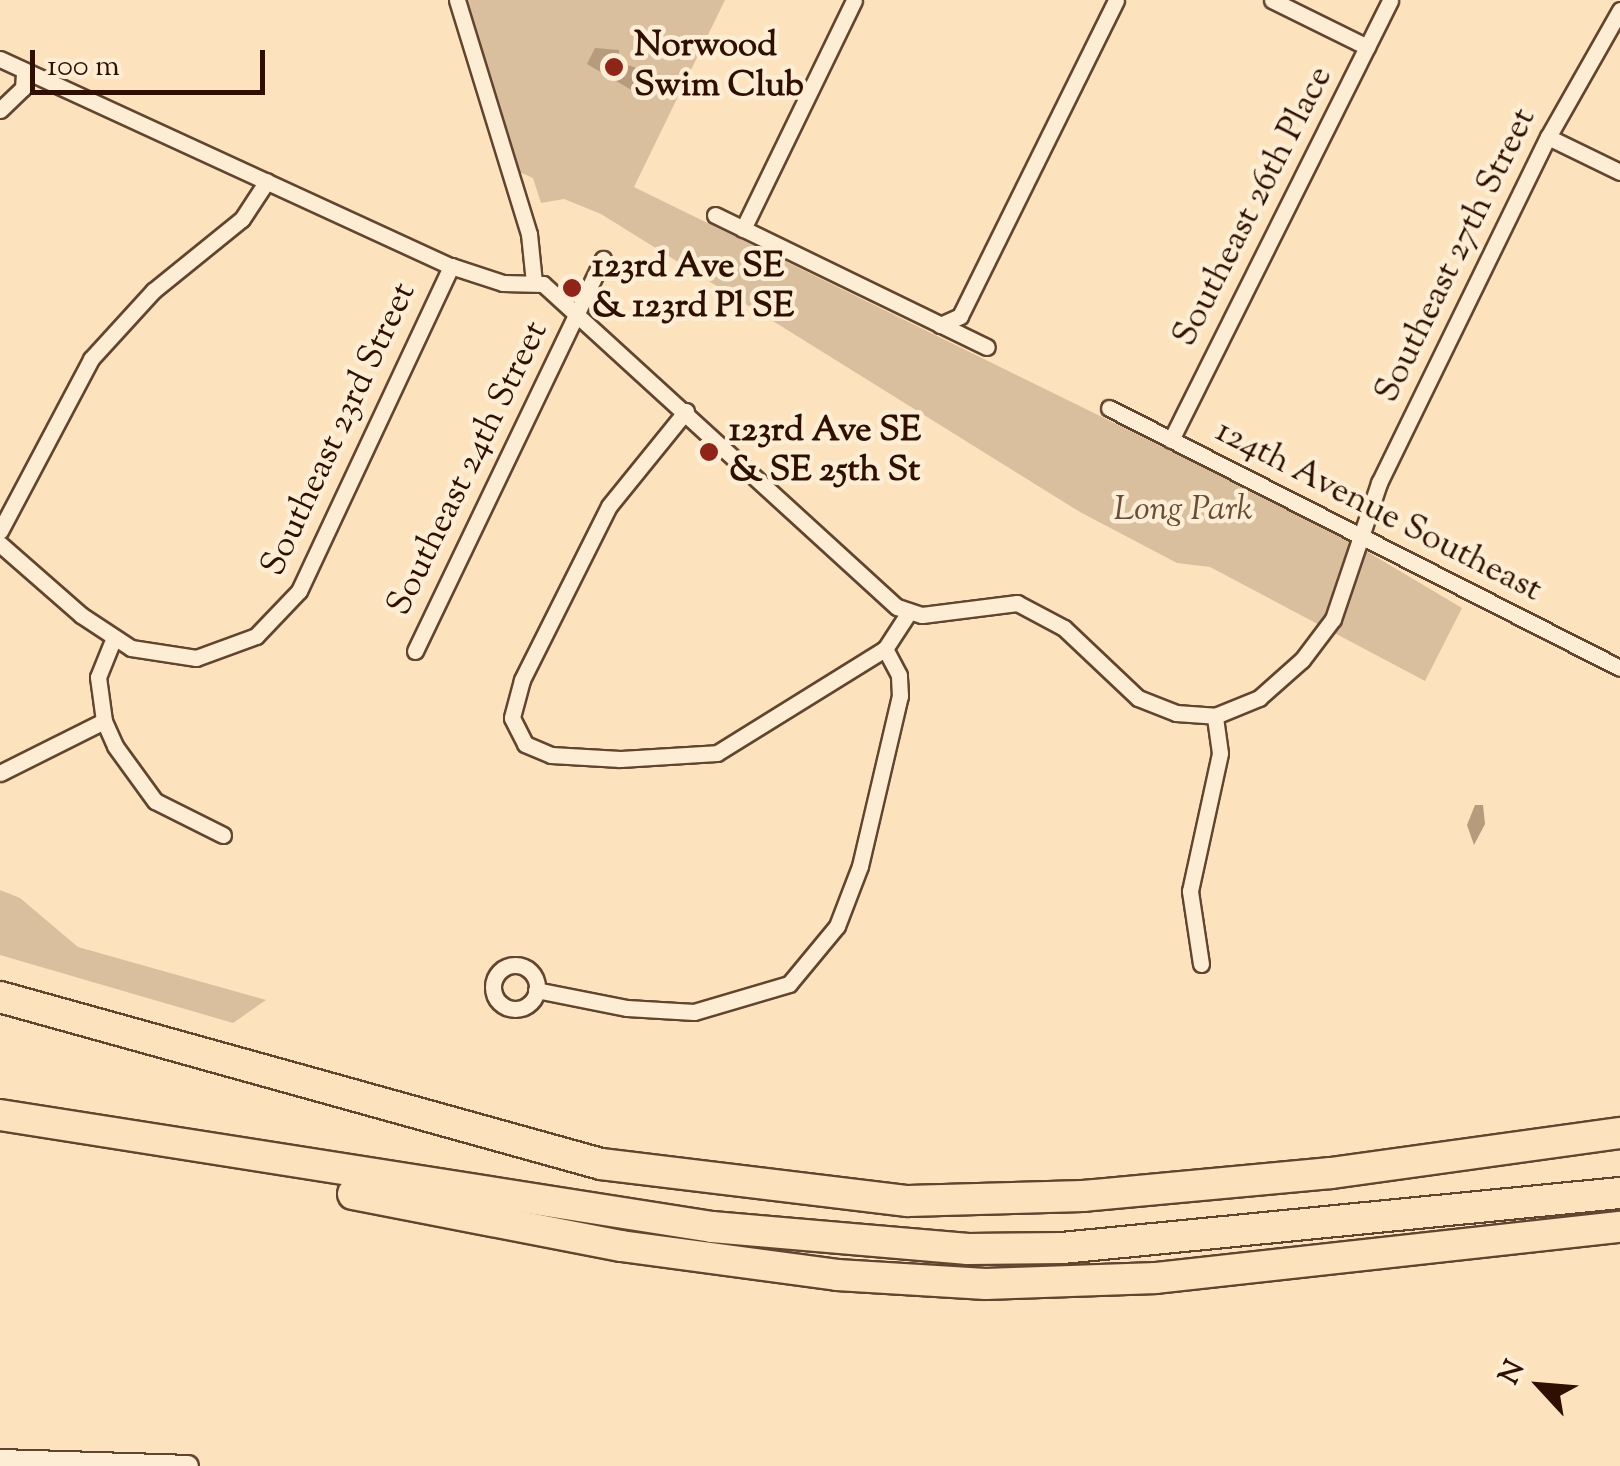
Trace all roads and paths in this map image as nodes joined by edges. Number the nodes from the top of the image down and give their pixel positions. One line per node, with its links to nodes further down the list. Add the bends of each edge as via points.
1 (457, 0): 18 (street, via 528,234)
2 (854, 0): 15 (street)
3 (1116, 0): 20 (street, via 960,316)
4 (1272, 0): 7 (street)
5 (1390, 0): 7 (street, Southeast 26th Place)
6 (1620, 10): 11 (street, Southeast 27th Street)
7 (1367, 47): 24 (street, Southeast 26th Place)
8 (0, 60): 9 (street)
9 (24, 72): 10 (street, via 23,88); 13 (street)
10 (0, 110)
11 (1548, 137): 12 (street); 26 (street, Southeast 27th Street)
12 (1620, 172)
13 (266, 182): 17 (street); 25 (street, via 242,219 154,291 91,359)
14 (716, 216): 15 (street)
15 (742, 229): 20 (street)
16 (603, 260): 19 (street, Southeast 24th Street)
17 (452, 266): 18 (street, via 504,283); 29 (street, Southeast 23rd Street, via 287,610 256,636 196,658 151,655)
18 (534, 282): 19 (street)
19 (578, 311): 23 (street); 31 (street, Southeast 24th Street)
20 (940, 325): 21 (street)
21 (987, 347)
22 (1109, 408): 24 (street, 124th Avenue Southeast)
23 (686, 411): 28 (street); 30 (street, via 610,506 522,680 514,731 552,755 676,759 716,753)
24 (1171, 440): 26 (street, 124th Avenue Southeast)
25 (0, 531)
26 (1357, 534): 32 (street, 124th Avenue Southeast); 33 (street, Southeast 27th Street, via 1341,599 1320,640 1259,698)
27 (0, 544): 29 (street)
28 (908, 612): 30 (street); 33 (street, via 1017,604 1064,628 1138,698 1176,714)
29 (113, 640): 34 (street, via 98,677)
30 (884, 649): 38 (street, via 900,675 900,696 860,866 837,926 789,984 694,1012 627,1008)
31 (415, 651)
32 (1620, 668)
33 (1215, 716): 37 (street, via 1220,754 1190,892)
34 (104, 721): 35 (street); 36 (street, via 155,801)
35 (0, 772)
36 (223, 835)
37 (1201, 964)
38 (536, 990)
39 (0, 997): 46 (highway, via 583,1160 747,1185 908,1200 1083,1196)
40 (0, 1115): 42 (highway)
41 (1620, 1119): 46 (highway)
42 (58, 1126): 47 (highway, via 712,1227 968,1249 1062,1248); 48 (highway, via 532,1232 837,1274 986,1284 1156,1278)
43 (1620, 1133): 44 (highway)
44 (1550, 1140): 45 (highway); 46 (highway)
45 (1620, 1140)
46 (1454, 1156)
47 (1620, 1193)
48 (1620, 1227)
49 (0, 1460): 50 (street)
50 (188, 1466)

